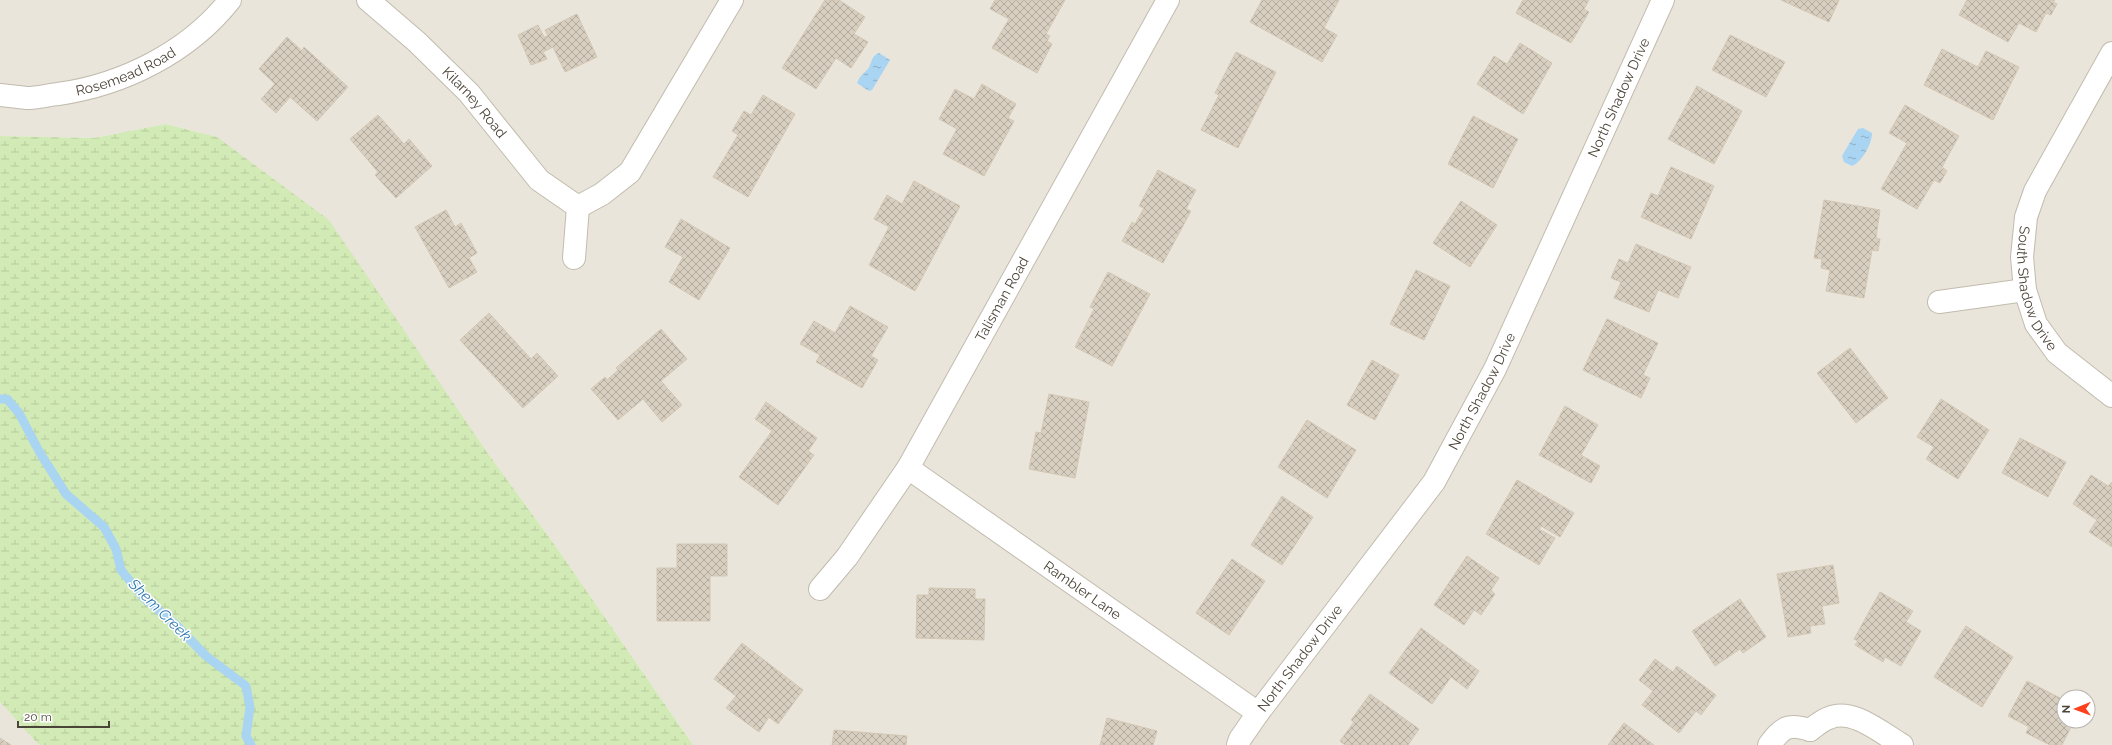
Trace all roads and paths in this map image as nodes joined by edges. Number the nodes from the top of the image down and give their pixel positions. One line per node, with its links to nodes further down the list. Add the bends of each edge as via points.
1 (230, 0): 7 (street, Rosemead Road, via 203,30 152,63 118,79 85,90 29,98)
2 (368, 0): 8 (street, Kilarney Road, via 418,42 469,92 539,180)
3 (732, 0): 8 (street, via 630,172 602,194)
4 (1168, 0): 13 (street, Talisman Road)
5 (1663, 0): 15 (street, North Shadow Drive, via 1495,369 1434,482)
6 (2112, 53): 10 (street, South Shadow Drive, via 2035,191 2025,224 2022,257)
7 (0, 95)
8 (578, 207): 9 (street)
9 (574, 258)
10 (2025, 290): 11 (street); 12 (street, South Shadow Drive, via 2036,324 2057,353)
11 (1939, 302)
12 (2112, 396)
13 (908, 468): 14 (street, Talisman Road, via 847,557); 15 (street, Rambler Lane)
14 (820, 589)
15 (1258, 713): 17 (street, North Shadow Drive)
16 (1810, 737): 18 (street, via 1795,725 1785,728); 19 (street, via 1830,717 1846,715)
17 (1238, 745)
18 (1769, 745)
19 (1902, 745)

